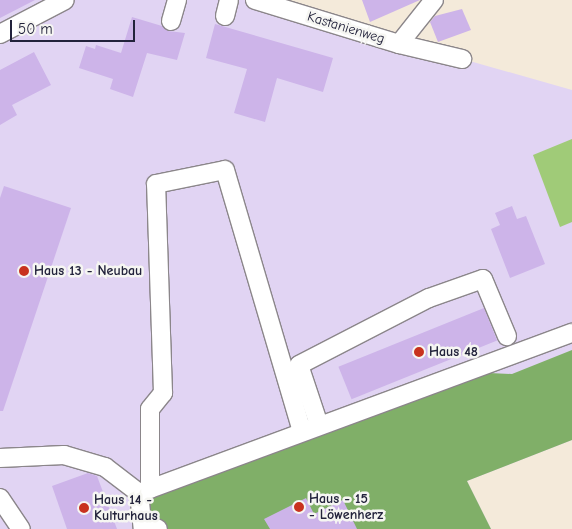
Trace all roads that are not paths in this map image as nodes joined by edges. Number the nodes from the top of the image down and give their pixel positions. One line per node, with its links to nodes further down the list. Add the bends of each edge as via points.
1 (65, 0): 5 (street)
2 (177, 0): 6 (street)
3 (434, 0): 8 (street, Kastanienweg)
4 (263, 1): 8 (street, Kastanienweg)
5 (34, 7): 7 (street)
6 (171, 21)
7 (0, 34)
8 (399, 44): 9 (street, Kastanienweg)
9 (462, 59)
10 (572, 333): 12 (street)
11 (507, 336): 12 (street, via 483,279 429,298 299,365)
12 (319, 425): 13 (street)
13 (302, 431): 15 (street); 15 (street, via 225,170 156,184 163,393 150,409)
14 (0, 458): 15 (street, via 64,455 105,467)
15 (145, 491): 17 (street)
16 (0, 498): 18 (street)
17 (148, 528)
18 (21, 529)

